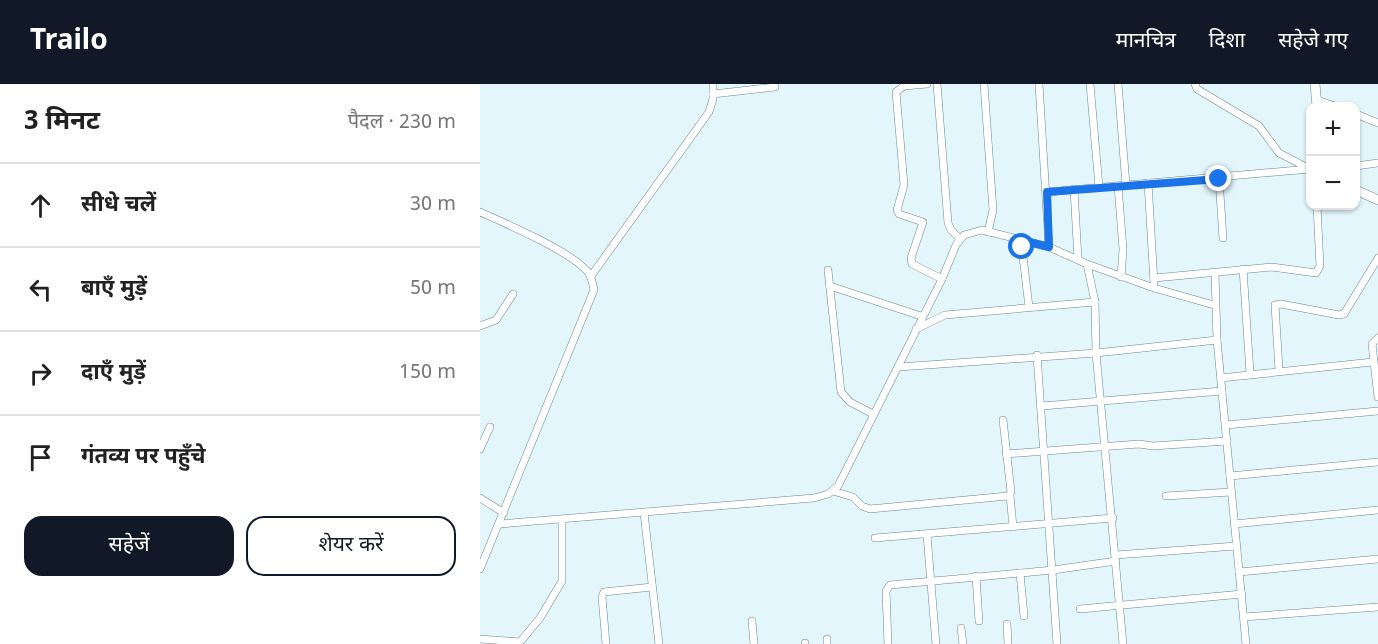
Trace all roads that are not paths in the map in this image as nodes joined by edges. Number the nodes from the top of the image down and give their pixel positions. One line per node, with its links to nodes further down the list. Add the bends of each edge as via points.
1 (712, 84): 11 (street)
2 (927, 84): 43 (street, via 904,86 896,92 904,185 897,210 923,222 912,264)
3 (937, 84): 30 (street, via 948,223)
4 (984, 84): 29 (street, via 993,210)
5 (1039, 84): 24 (street)
6 (1090, 84): 22 (street)
7 (1118, 84): 21 (street)
8 (1195, 84): 17 (street, via 1197,89 1258,126 1283,156)
9 (1315, 84): 12 (street)
10 (775, 87): 11 (street)
11 (713, 94): 40 (street, via 709,112)
12 (1317, 102)
13 (1360, 116): 14 (street)
14 (1378, 123)
15 (1378, 164): 16 (street)
16 (1360, 166)
17 (1306, 167)
18 (1306, 170): 19 (street)
19 (1219, 179): 20 (street); 31 (street)
20 (1148, 183): 21 (street); 42 (street)
21 (1122, 185): 22 (street); 41 (street)
22 (1099, 188): 23 (street)
23 (1074, 189): 24 (street); 35 (street)
24 (1047, 192): 33 (street)
25 (1360, 192): 26 (street)
26 (1378, 200)
27 (1317, 210): 38 (street, via 1318,271 1272,267)
28 (480, 212): 40 (street, via 548,245)
29 (988, 232): 30 (street, via 972,231); 32 (street)
30 (960, 238): 43 (street)
31 (1223, 238)
32 (1021, 240): 33 (street); 49 (street)
33 (1049, 247): 35 (street)
34 (1378, 258): 59 (street, via 1344,314 1275,305)
35 (1078, 259): 36 (street)
36 (1086, 264): 41 (street); 47 (street)
37 (828, 270): 44 (street)
38 (1243, 270): 39 (street); 60 (street)
39 (1215, 273): 42 (street); 48 (street)
40 (591, 276): 85 (street, via 591,302)
41 (1121, 277): 45 (street)
42 (1154, 278): 45 (street)
43 (942, 279): 50 (street)
44 (830, 286): 50 (street); 68 (street, via 841,392 850,402)
45 (1154, 288): 48 (street)
46 (513, 294): 51 (street, via 496,320)
47 (1095, 302): 49 (street); 55 (street)
48 (1214, 305): 54 (street)
49 (1029, 307): 52 (street, via 945,315)
50 (921, 316): 52 (street)
51 (480, 326)
52 (916, 329): 58 (street)
53 (1378, 338): 57 (street, via 1372,344)
54 (1217, 340): 55 (street); 61 (street)
55 (1096, 352): 56 (street); 65 (street)
56 (1037, 355): 58 (street); 66 (street)
57 (1373, 362): 59 (street); 62 (street)
58 (899, 367): 68 (street)
59 (1279, 370): 60 (street)
60 (1250, 374): 61 (street)
61 (1221, 378): 63 (street)
62 (1377, 385): 64 (street)
63 (1222, 391): 65 (street); 70 (street)
64 (1378, 397)
65 (1102, 402): 66 (street); 73 (street)
66 (1042, 406): 75 (street)
67 (1378, 411): 70 (street)
68 (873, 414): 79 (street)
69 (1003, 420): 76 (street)
70 (1226, 425): 72 (street)
71 (490, 426): 74 (street)
72 (1227, 441): 73 (street); 78 (street)
73 (1106, 446): 75 (street); 87 (street)
74 (480, 449)
75 (1045, 449): 76 (street); 90 (street)
76 (1006, 454): 81 (street)
77 (1378, 462): 78 (street)
78 (1230, 476): 80 (street)
79 (833, 491): 81 (street, via 870,508); 86 (street, via 814,498)
80 (1231, 492): 82 (street); 91 (street)
81 (1010, 495): 92 (street)
82 (1166, 496)
83 (480, 498): 85 (street)
84 (1378, 510): 91 (street)
85 (504, 513): 89 (street)
86 (644, 513): 88 (street); 104 (street)
87 (1113, 518): 90 (street); 96 (street)
88 (562, 520): 89 (street); 115 (street, via 562,582 540,618 520,642)
89 (500, 524): 98 (street)
90 (1048, 524): 92 (street); 99 (street)
91 (1234, 524): 95 (street)
92 (1013, 527): 93 (street)
93 (927, 534): 94 (street); 103 (street)
94 (875, 538)
95 (1236, 546): 96 (street); 100 (street)
96 (1116, 558): 99 (street); 106 (street)
97 (1378, 559): 100 (street)
98 (480, 569)
99 (1053, 570): 101 (street); 123 (street)
100 (1239, 572): 105 (street)
101 (1020, 573): 102 (street); 109 (street)
102 (976, 576): 103 (street); 112 (street)
103 (929, 581): 119 (street, via 887,588); 120 (street)
104 (652, 587): 116 (street, via 604,592); 117 (street)
105 (1242, 594): 106 (street); 110 (street)
106 (1119, 606): 108 (street); 124 (street)
107 (1378, 607): 110 (street)
108 (1080, 609)
109 (1024, 616)
110 (1244, 617): 125 (street)
111 (752, 621): 118 (street)
112 (979, 621)
113 (1007, 624): 122 (street)
114 (961, 628): 121 (street)
115 (480, 639)
116 (606, 644)
117 (659, 644)
118 (754, 644)
119 (888, 644)
120 (936, 644)
121 (963, 644)
122 (1008, 644)
123 (1057, 644)
124 (1123, 644)
125 (1246, 644)

